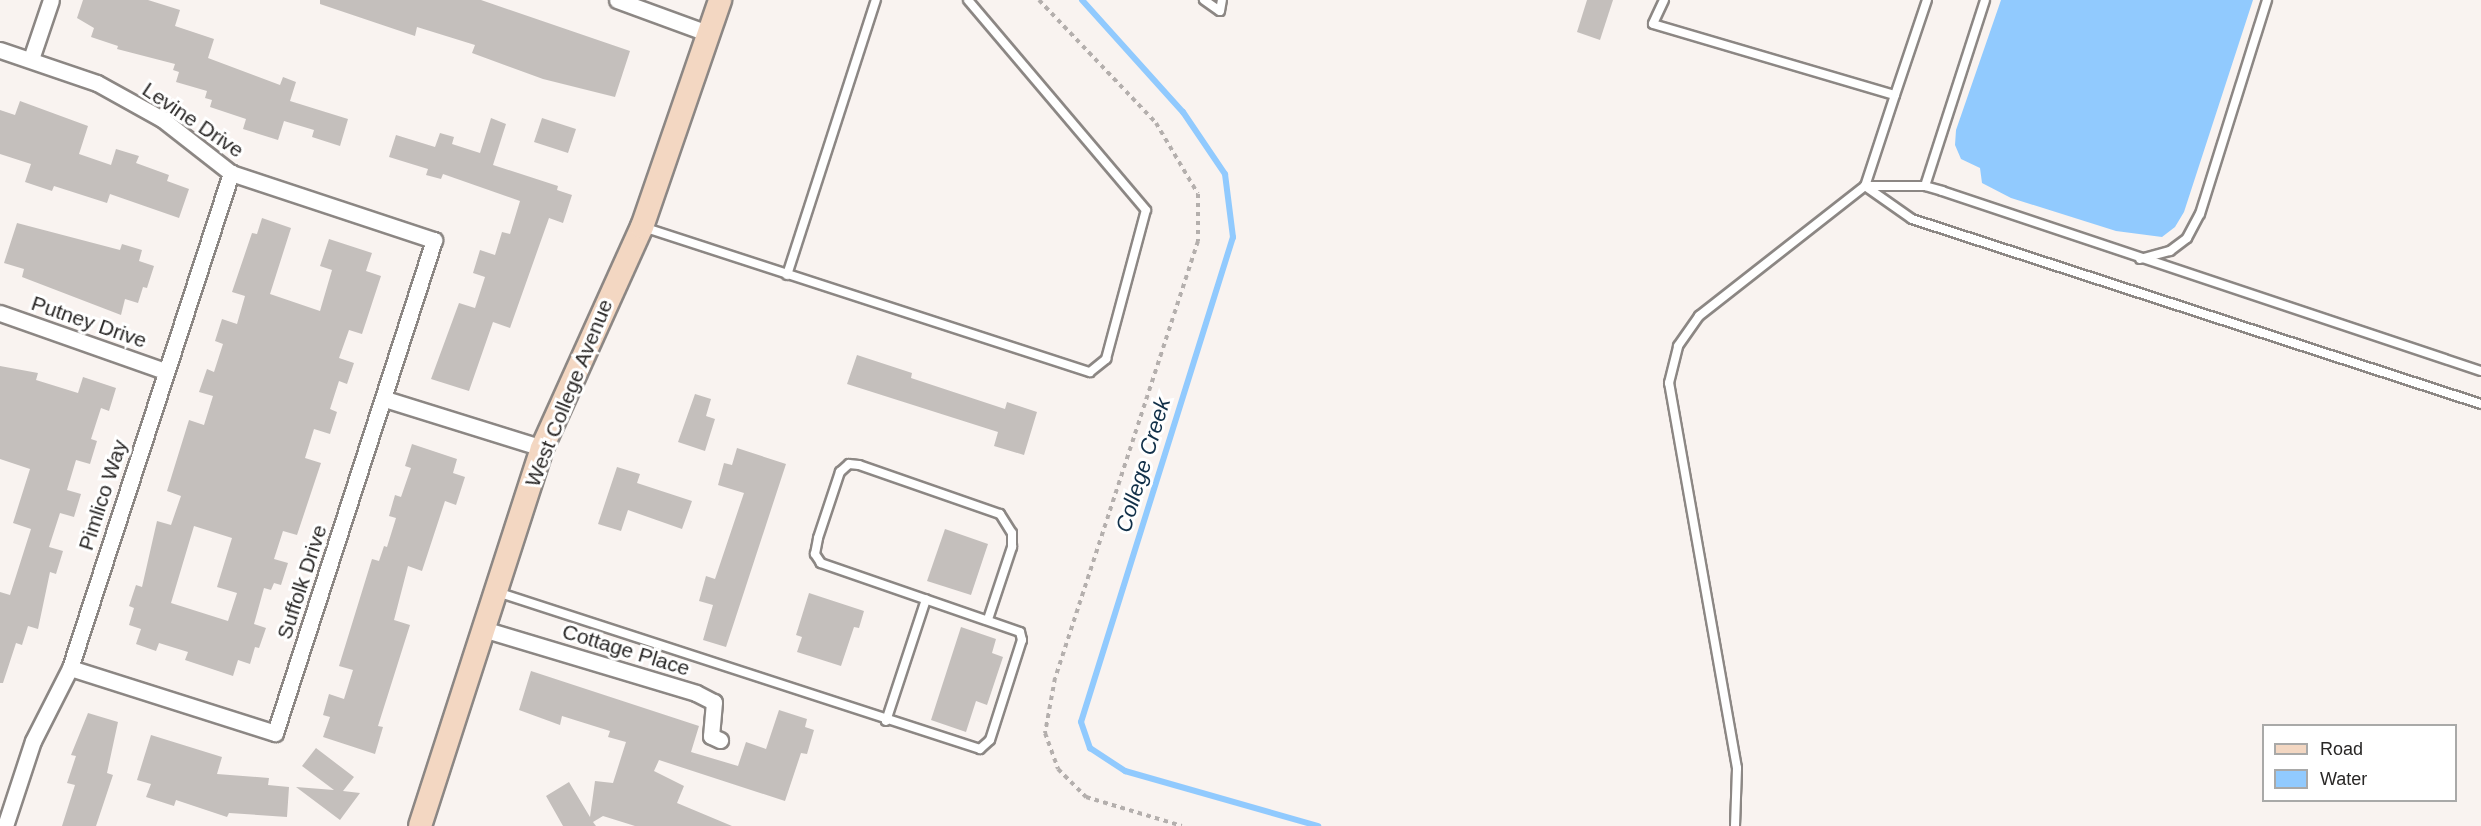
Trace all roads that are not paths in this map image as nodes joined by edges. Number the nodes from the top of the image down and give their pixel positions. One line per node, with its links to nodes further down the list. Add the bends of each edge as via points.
1 (51, 0): 14 (street)
2 (616, 0): 12 (street)
3 (720, 0): 12 (main road, West College Avenue)
4 (876, 0): 22 (lane)
5 (968, 0): 22 (lane, via 1146,210 1106,359 1090,372)
6 (1204, 0): 7 (lane, via 1220,11)
7 (1222, 0)
8 (1664, 0): 15 (lane, via 1653,24)
9 (1927, 0): 15 (lane)
10 (1985, 0): 18 (lane)
11 (2267, 0): 21 (lane, via 2200,214 2187,238 2170,251)
12 (710, 34): 19 (main road, West College Avenue)
13 (0, 50): 14 (street, Levine Drive)
14 (31, 59): 16 (street, Levine Drive, via 97,83 162,120)
15 (1895, 95): 17 (lane)
16 (231, 173): 20 (street, Levine Drive); 24 (street, Pimlico Way)
17 (1864, 186): 18 (lane); 27 (lane, via 1912,219); 38 (lane, via 1699,316 1678,346 1669,383 1737,768)
18 (1925, 186): 21 (lane)
19 (642, 227): 22 (lane); 28 (main road, West College Avenue)
20 (434, 240): 26 (street, Suffolk Drive)
21 (2139, 259): 25 (lane)
22 (787, 275)
23 (0, 312): 24 (street, Putney Drive)
24 (165, 371): 33 (street, Pimlico Way)
25 (2481, 371)
26 (385, 399): 28 (street); 33 (street, Suffolk Drive, via 275,732)
27 (2481, 404)
28 (542, 448): 29 (main road, West College Avenue)
29 (495, 592): 32 (main road, West College Avenue); 34 (lane)
30 (926, 598): 31 (lane); 31 (lane, via 821,563 815,554 840,472 849,464 1000,514 1012,533 1012,547); 34 (lane)
31 (988, 619): 34 (lane, via 1020,632 1022,640 986,747 972,747)
32 (483, 629): 35 (street, Cottage Place, via 696,693 714,702 711,736); 37 (main road, West College Avenue)
33 (70, 668): 36 (street, Pimlico Way, via 33,741)
34 (886, 721)
35 (720, 740)
36 (5, 826)
37 (420, 826)
38 (1735, 826)

